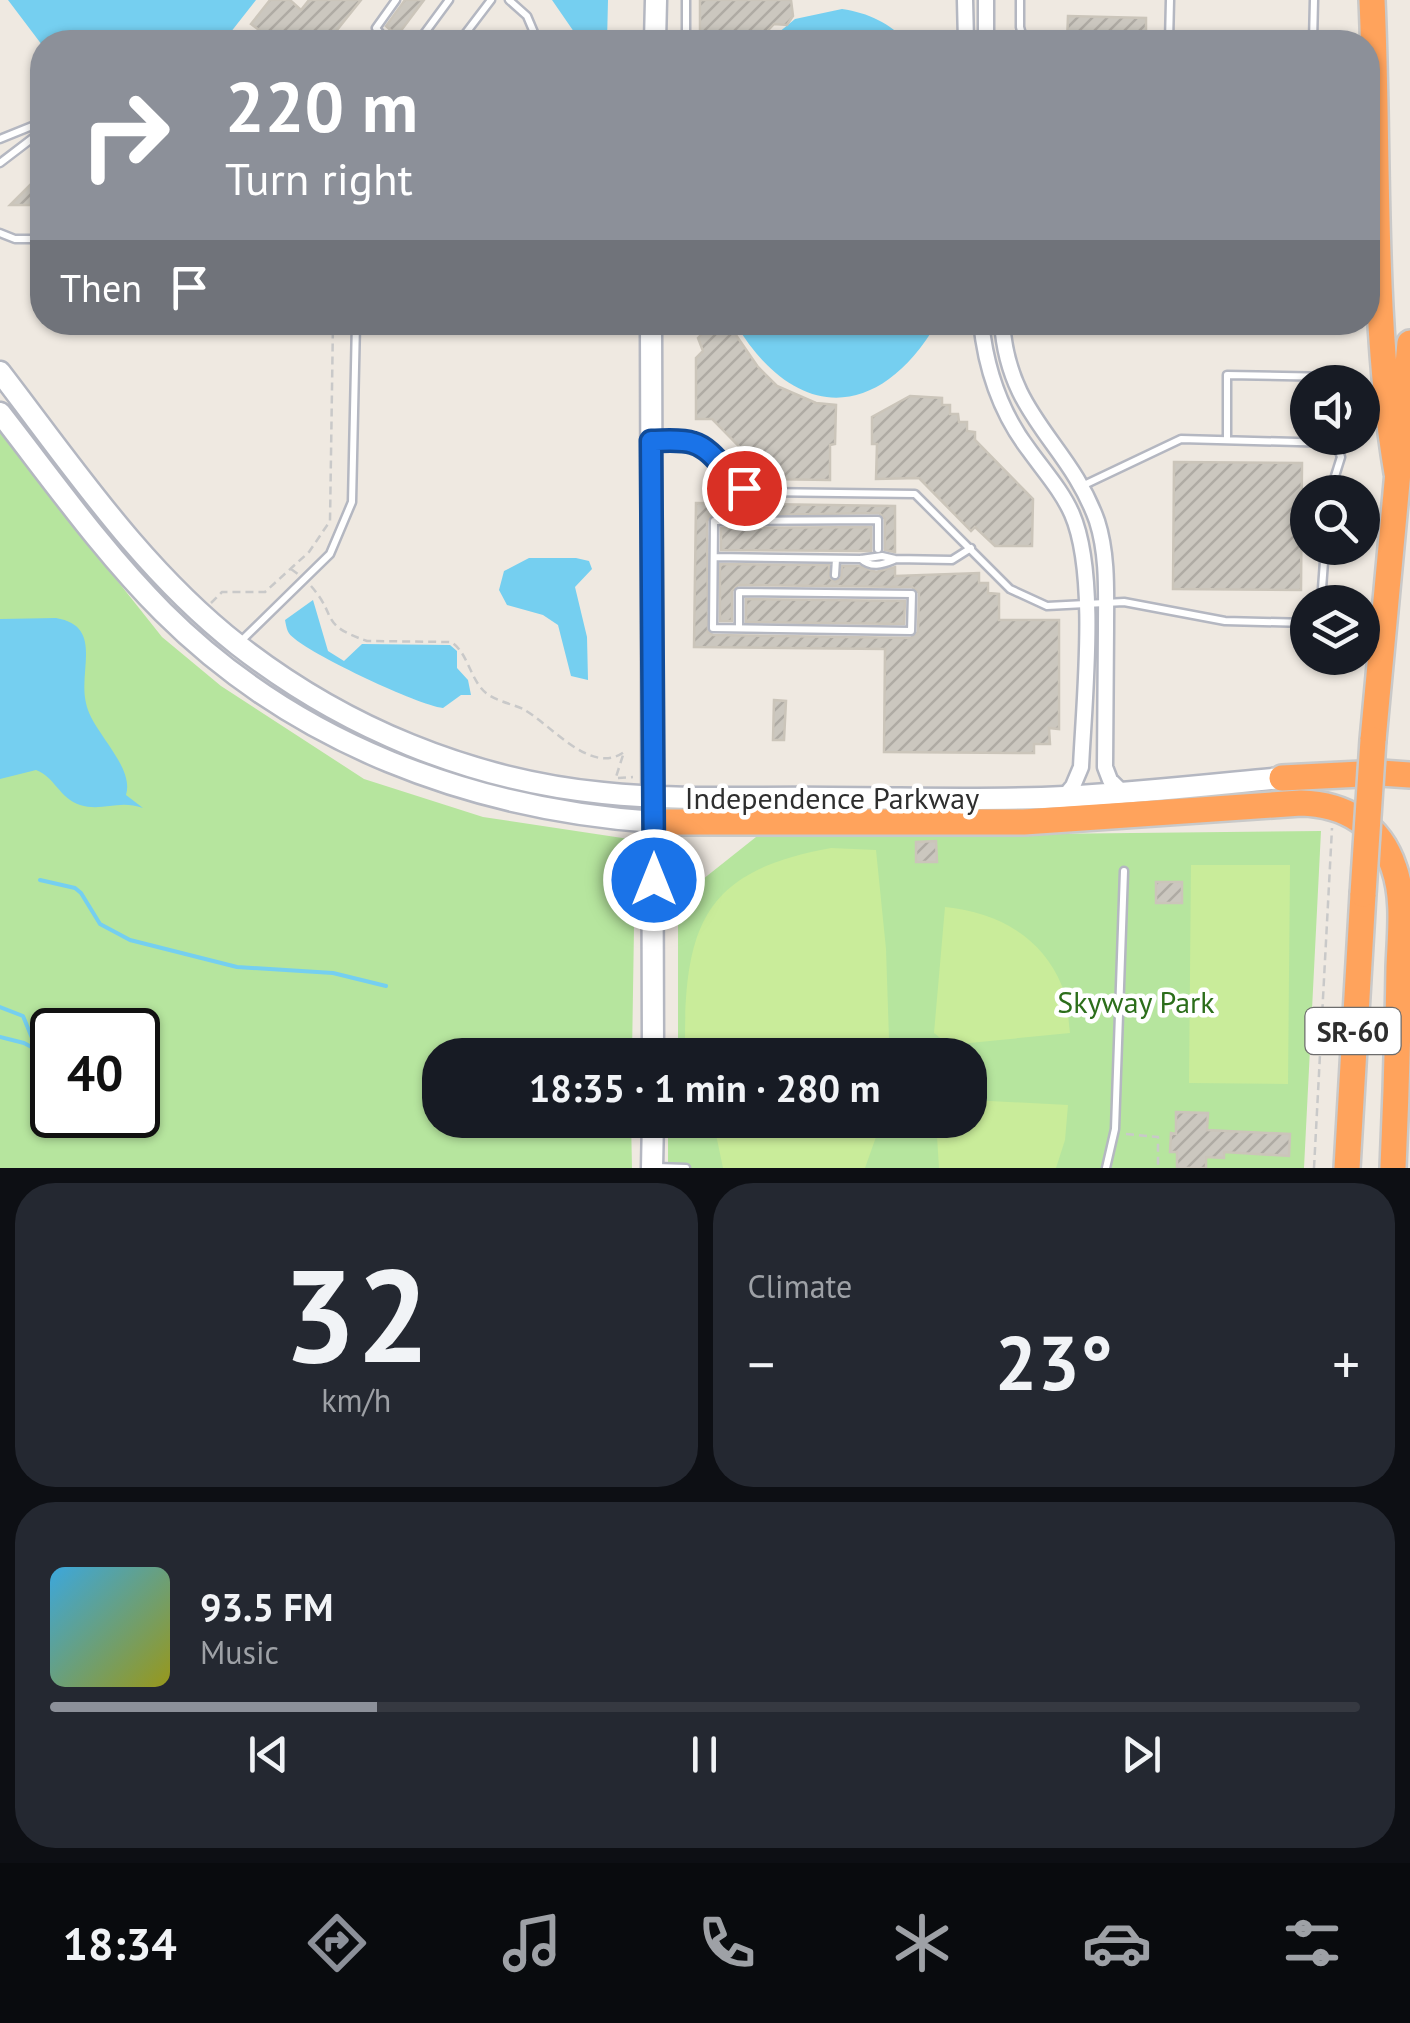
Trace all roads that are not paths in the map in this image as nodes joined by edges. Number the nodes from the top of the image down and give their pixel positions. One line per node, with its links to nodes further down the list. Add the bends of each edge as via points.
1 (396, 0): 13 (lane)
2 (449, 0): 14 (lane)
3 (491, 0): 15 (lane)
4 (509, 0): 16 (lane)
5 (656, 0): 17 (main road)
6 (686, 0): 18 (lane)
7 (965, 0): 19 (street)
8 (986, 0): 20 (street)
9 (1020, 0): 21 (lane)
10 (1170, 0): 22 (lane)
11 (1314, 0): 23 (lane)
12 (1372, 0): 24 (highway)
13 (378, 30)
14 (427, 30)
15 (468, 30)
16 (533, 30)
17 (656, 30)
18 (686, 30)
19 (966, 30)
20 (986, 30)
21 (1021, 30)
22 (1169, 30)
23 (1313, 30)
24 (1373, 30)
25 (30, 128): 26 (lane)
26 (0, 140)
27 (30, 140): 28 (lane)
28 (0, 164)
29 (0, 233): 30 (lane)
30 (30, 239)
31 (1380, 281): 43 (highway)
32 (356, 335): 54 (lane, via 352,502 330,554)
33 (651, 335): 42 (main road)
34 (983, 335): 51 (street, via 1005,412 1072,514)
35 (1003, 335): 44 (street, via 1018,393)
36 (1410, 344): 43 (highway)
37 (0, 372): 54 (main road, Independence Parkway, via 143,554)
38 (1290, 377): 40 (lane, via 1227,376)
39 (0, 413): 59 (main road, Independence Parkway, via 163,612 286,709 362,750 463,790 554,811)
40 (1226, 440): 41 (lane); 44 (lane, via 1180,439)
41 (1290, 440)
42 (651, 441): 46 (lane, via 706,449 730,478 756,492 916,494); 59 (main road)
43 (1397, 473): 66 (highway, SR-60 / SR-60, bridge)
44 (1081, 487): 50 (street, via 1100,532)
45 (878, 548): 47 (lane, via 878,520 714,521)
46 (971, 548): 48 (lane, via 952,560); 51 (lane, via 1027,599)
47 (714, 557): 48 (lane); 53 (lane, via 713,628)
48 (836, 558): 49 (lane)
49 (836, 575)
50 (1106, 603): 51 (lane); 52 (lane, via 1226,622); 57 (street, via 1105,767)
51 (1086, 605): 58 (street, via 1081,767)
52 (1290, 623)
53 (738, 628): 53 (lane, via 911,631 912,594 739,592)
54 (238, 644): 59 (main road, Independence Parkway, via 387,736 536,783)
55 (1410, 774): 56 (highway)
56 (1282, 778): 57 (main road, Independence Parkway)
57 (1123, 793): 58 (main road, Independence Parkway)
58 (1064, 797): 59 (main road, Independence Parkway)
59 (654, 809): 61 (main road); 67 (highway, via 1024,822 1301,803 1347,812 1384,847 1399,888)
60 (1124, 871): 65 (lane, via 1115,1134)
61 (653, 1038)
62 (653, 1138): 63 (main road)
63 (652, 1167): 64 (lane)
64 (686, 1168)
65 (1106, 1168)
66 (1346, 1168)
67 (1393, 1168)

